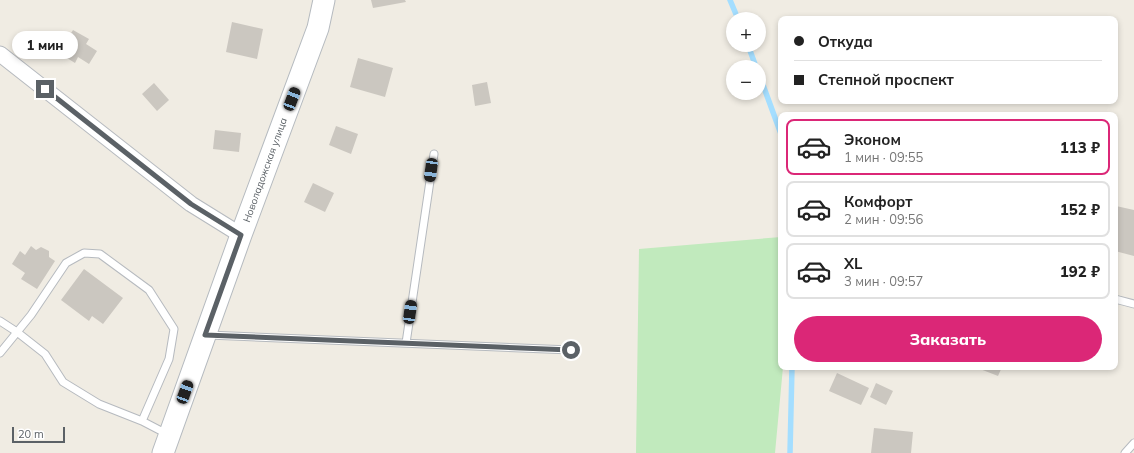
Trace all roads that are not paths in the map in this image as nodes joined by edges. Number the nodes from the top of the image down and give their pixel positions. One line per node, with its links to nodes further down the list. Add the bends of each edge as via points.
1 (324, 0): 4 (street, Новоладожская улица, via 318,28)
2 (0, 54): 4 (street, via 191,204)
3 (434, 154): 10 (lane)
4 (241, 235): 9 (street, Новоладожская улица)
5 (1118, 300): 6 (lane)
6 (1134, 304)
7 (0, 321): 8 (lane)
8 (17, 332): 12 (lane); 13 (lane, via 45,354 63,382 99,404); 13 (lane, via 66,263 84,253 100,254 149,290 174,329 169,359)
9 (205, 335): 10 (lane); 15 (street, Новоладожская улица)
10 (406, 343): 11 (lane)
11 (571, 350)
12 (0, 353)
13 (142, 421): 15 (lane)
14 (1134, 443): 16 (lane)
15 (166, 444)
16 (1125, 453)

